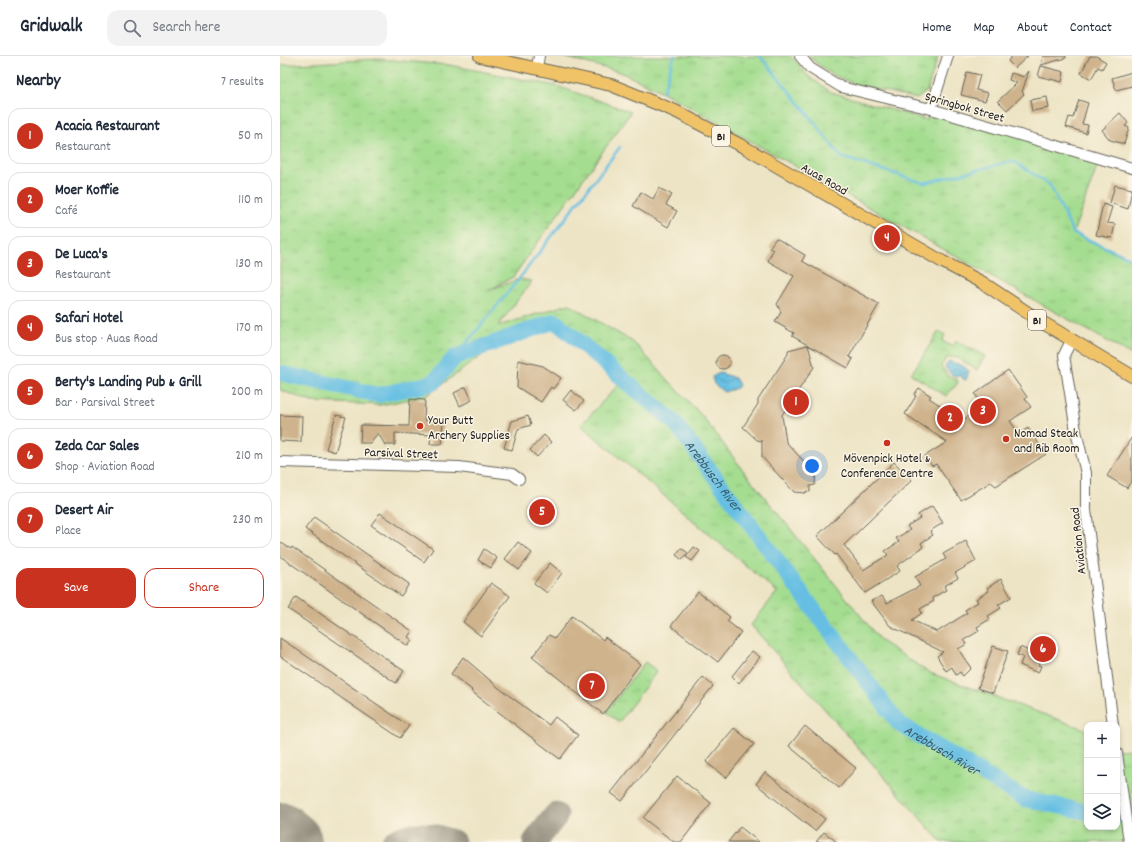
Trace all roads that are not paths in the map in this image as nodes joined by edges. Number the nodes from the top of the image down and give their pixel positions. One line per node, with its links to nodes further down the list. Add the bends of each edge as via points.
1 (480, 56): 4 (main road, Auas Road / B1)
2 (800, 56): 5 (street, Springbok Street, via 810,68 841,87)
3 (948, 56): 5 (street)
4 (538, 62): 7 (main road, Auas Road / B1, via 611,85 675,111 744,147 983,284)
5 (931, 109): 6 (street, Springbok Street)
6 (1132, 168)
7 (1072, 341): 8 (main road, Auas Road / B1); 11 (street, Aviation Road, via 1064,355 1076,431 1086,473 1086,510)
8 (1132, 376)
9 (280, 462): 10 (street, Parsival Street, via 459,468 512,474)
10 (519, 479)
11 (1113, 722)
12 (1118, 758): 13 (street)
13 (1129, 842)

